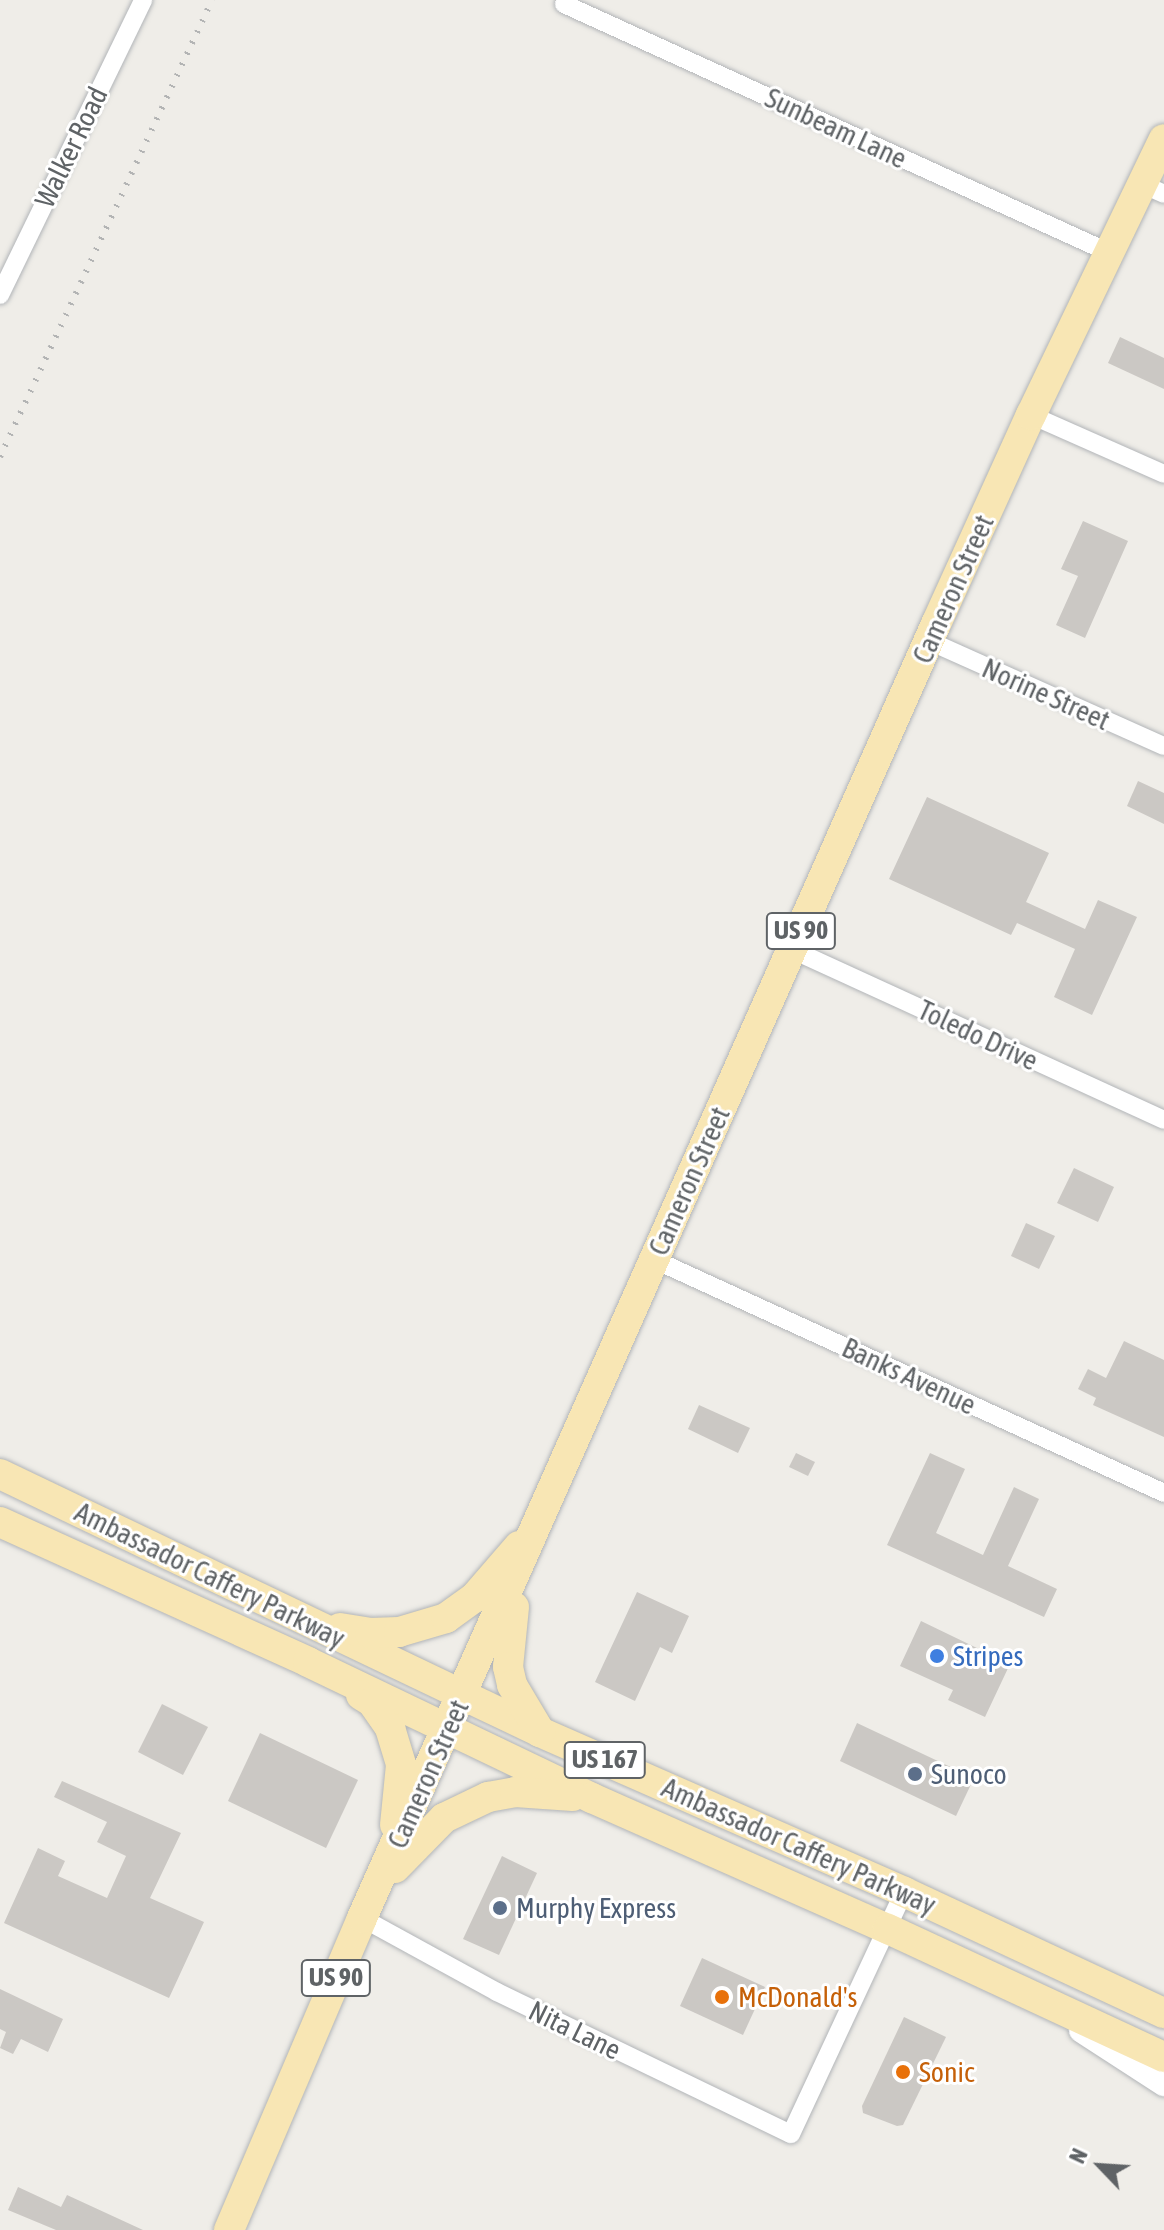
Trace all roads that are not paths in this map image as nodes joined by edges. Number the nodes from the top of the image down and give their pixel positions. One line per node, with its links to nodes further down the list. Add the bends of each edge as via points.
1 (143, 0): 6 (street, Walker Road)
2 (564, 4): 5 (street, Sunbeam Lane)
3 (1164, 139): 4 (main road, Cameron Street / US 90)
4 (1153, 189): 5 (main road, Cameron Street / US 90)
5 (1108, 252): 7 (main road, Cameron Street / US 90)
6 (0, 295)
7 (1031, 415): 8 (street); 9 (main road, Cameron Street / US 90)
8 (1164, 474)
9 (929, 641): 10 (street, Norine Street); 11 (main road, Cameron Street / US 90)
10 (1164, 746)
11 (793, 950): 12 (street, Toledo Drive); 13 (main road, Cameron Street / US 90)
12 (1164, 1120)
13 (653, 1259): 15 (street, Banks Avenue); 16 (main road, Cameron Street / US 90)
14 (0, 1474): 19 (main road, Ambassador Caffery Parkway / US 167)
15 (1164, 1493)
16 (542, 1516): 18 (main road, Cameron Street / US 90); 19 (main road, via 474,1598 446,1618 399,1632 370,1633)
17 (0, 1522): 20 (main road, Ambassador Caffery Parkway / US 167)
18 (520, 1570): 21 (main road, Cameron Street / US 90); 23 (main road, via 508,1667 512,1685)
19 (305, 1621): 21 (main road, Ambassador Caffery Parkway / US 167)
20 (308, 1662): 22 (main road, Ambassador Caffery Parkway / US 167); 25 (main road, via 372,1702 390,1728 401,1765 400,1790)
21 (463, 1696): 22 (main road, Cameron Street / US 90); 23 (main road, Ambassador Caffery Parkway / US 167)
22 (448, 1729): 24 (main road, Ambassador Caffery Parkway / US 167); 25 (main road, Cameron Street / US 90)
23 (540, 1732): 26 (main road, Ambassador Caffery Parkway / US 167)
24 (592, 1798): 25 (main road, via 515,1792 488,1797 421,1838); 28 (main road, Ambassador Caffery Parkway / US 167)
25 (381, 1877): 27 (main road, Cameron Street / US 90)
26 (904, 1892): 28 (street); 30 (main road, Ambassador Caffery Parkway / US 167)
27 (362, 1918): 28 (street, Nita Lane, via 497,1992 791,2134); 33 (main road, Cameron Street / US 90)
28 (888, 1929): 29 (main road, Ambassador Caffery Parkway / US 167)
29 (1026, 1994): 31 (main road, US 167); 32 (main road)
30 (1164, 2013)
31 (1164, 2057)
32 (1164, 2083)
33 (229, 2230)

